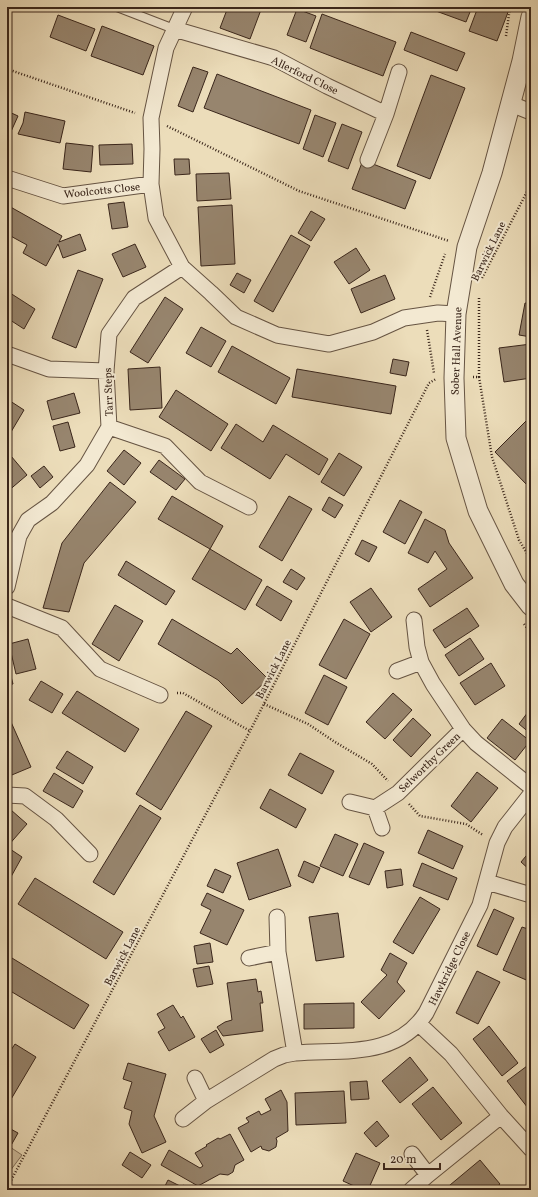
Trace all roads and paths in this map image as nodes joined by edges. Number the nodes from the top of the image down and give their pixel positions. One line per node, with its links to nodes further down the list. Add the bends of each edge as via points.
1 (117, 7): 4 (lane)
2 (185, 7): 4 (street)
3 (531, 17): 7 (street, Sober Hall Avenue)
4 (174, 29): 9 (street, Allerford Close, via 274,58); 10 (street, via 166,48)
5 (7, 69): 10 (path)
6 (399, 72): 9 (street)
7 (511, 104): 8 (street); 15 (street, Sober Hall Avenue, via 492,173)
8 (531, 112)
9 (386, 114): 11 (street)
10 (151, 118): 13 (street); 15 (path, via 299,191)
11 (368, 160)
12 (7, 178): 13 (street, Woolcotts Close, via 64,196)
13 (151, 184): 17 (street, via 156,218)
14 (531, 184): 16 (path, Barwick Lane)
15 (467, 247): 16 (path); 20 (street, Sober Hall Avenue)
16 (494, 255): 18 (path, Barwick Lane)
17 (182, 267): 20 (street, via 236,317 277,335 329,344 373,332 404,318 438,313); 22 (street, Tarr Steps, via 134,298 109,334)
18 (479, 283)
19 (479, 291): 23 (path, Barwick Lane)
20 (456, 314): 24 (street, Sober Hall Avenue)
21 (7, 354): 22 (street, via 49,369)
22 (106, 371): 25 (street, Tarr Steps)
23 (479, 377): 24 (path, Barwick Lane); 28 (path, via 492,457 519,540)
24 (454, 378): 31 (street, Sober Hall Avenue, via 456,438 478,511 514,584); 36 (path, Barwick Lane, via 435,379 429,383)
25 (109, 427): 26 (street, via 165,446 200,482); 27 (street, Tarr Steps, via 88,465 52,503)
26 (248, 507)
27 (13, 534): 29 (street, Tarr Steps)
28 (531, 560)
29 (7, 587)
30 (7, 606): 35 (street, via 62,628 100,669)
31 (531, 606)
32 (414, 620): 33 (street, Selworthy Green)
33 (421, 662): 34 (street); 37 (street, Selworthy Green)
34 (397, 671)
35 (160, 695): 38 (path, via 183,693)
36 (264, 704): 38 (path, Barwick Lane); 40 (path, via 308,724 372,764)
37 (463, 729): 39 (street, Selworthy Green, via 476,743); 40 (street, Selworthy Green)
38 (250, 731): 62 (path, Barwick Lane)
39 (531, 787)
40 (398, 793): 44 (street, Selworthy Green); 46 (path, via 420,816 466,824)
41 (531, 794): 46 (street, Hawkridge Close, via 505,827)
42 (7, 795): 47 (street, via 24,796 56,819)
43 (350, 802): 44 (street)
44 (375, 808): 45 (street)
45 (382, 828)
46 (497, 844): 48 (street, Hawkridge Close)
47 (90, 854)
48 (487, 882): 49 (street); 53 (street, Hawkridge Close, via 480,905)
49 (531, 895)
50 (277, 917): 51 (street)
51 (278, 952): 52 (street); 54 (street)
52 (249, 958)
53 (419, 1024): 54 (street, Hawkridge Close, via 395,1041 368,1050); 57 (street, via 451,1054)
54 (295, 1053): 56 (street, Hawkridge Close, via 274,1059)
55 (195, 1078): 56 (street)
56 (206, 1101): 58 (street, Hawkridge Close)
57 (502, 1116): 59 (street); 61 (street)
58 (183, 1119)
59 (531, 1149)
60 (412, 1154): 61 (street)
61 (428, 1175): 63 (street)
62 (7, 1188)
63 (411, 1190)

